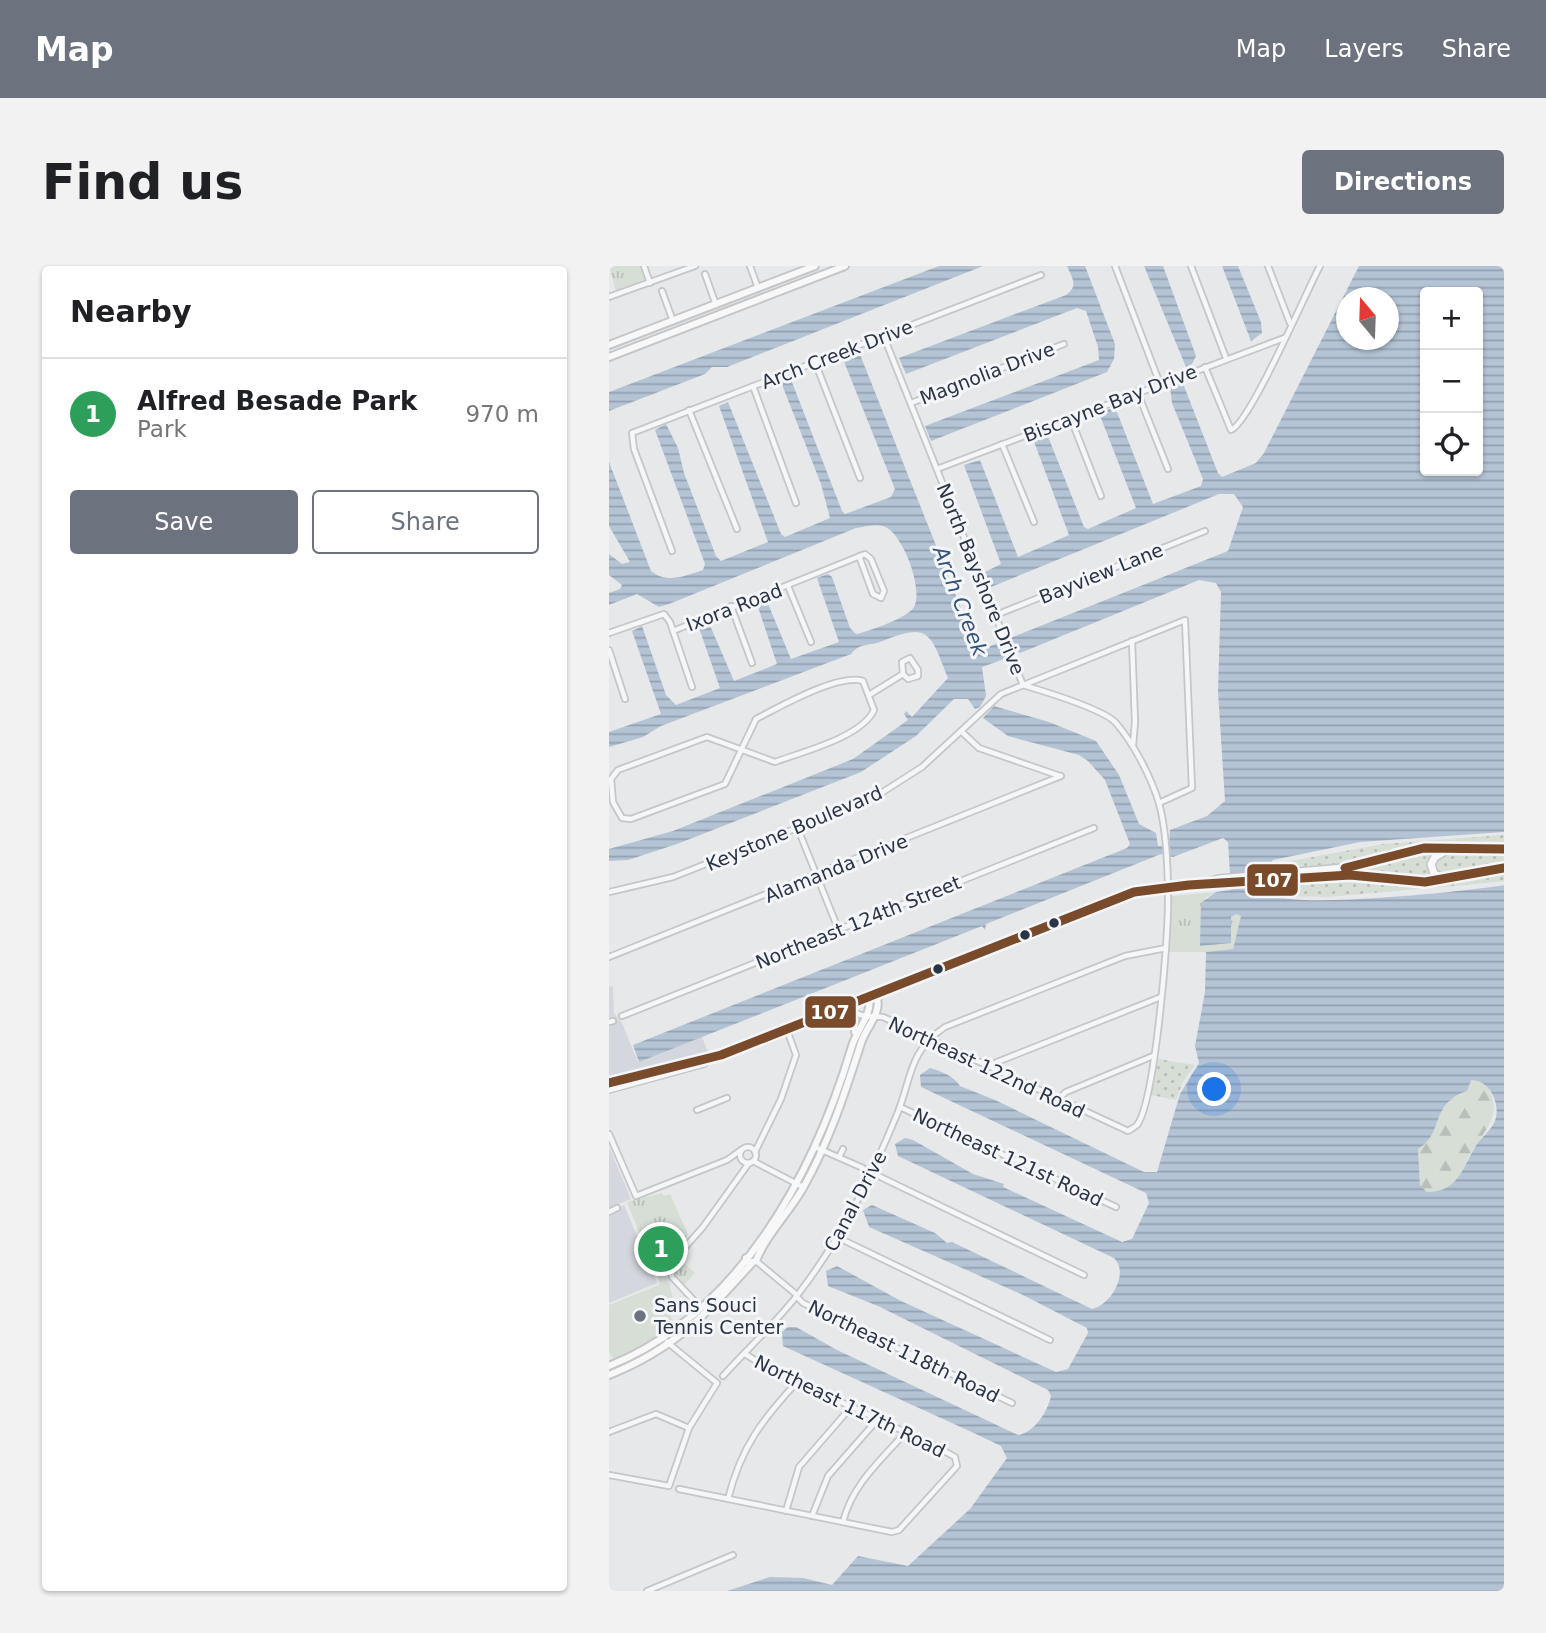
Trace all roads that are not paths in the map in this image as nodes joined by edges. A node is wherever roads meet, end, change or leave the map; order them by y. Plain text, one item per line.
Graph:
1 (644, 266) edge
2 (695, 266) edge
3 (750, 266) edge
4 (816, 266) edge
5 (845, 266) edge
6 (1115, 266) edge
7 (1191, 266) edge
8 (1268, 266) edge
9 (1320, 266) edge
10 (799, 269) edge
11 (705, 274) dead end
12 (821, 275) junction
13 (1041, 275) dead end
14 (650, 283) junction
15 (758, 288) junction
16 (662, 291) dead end
17 (609, 296) edge
18 (716, 304) junction
19 (676, 320) junction
20 (1290, 324) junction
21 (681, 329) junction
22 (884, 337) junction
23 (1284, 338) junction
24 (1268, 342) junction
25 (1064, 344) dead end
26 (609, 345) edge
27 (1278, 351) junction
28 (609, 356) edge
29 (1226, 358) junction
30 (814, 361) junction
31 (1205, 367) junction
32 (1160, 384) junction
33 (753, 386) junction
34 (1137, 391) junction
35 (911, 403) junction
36 (689, 410) junction
37 (1071, 419) junction
38 (1002, 444) junction
39 (937, 468) junction
40 (1168, 469) dead end
41 (860, 478) dead end
42 (1101, 496) dead end
43 (796, 503) dead end
44 (1034, 522) dead end
45 (737, 529) dead end
46 (1205, 531) dead end
47 (672, 551) dead end
48 (859, 556) junction
49 (788, 586) junction
50 (731, 606) junction
51 (996, 615) junction
52 (673, 631) junction
53 (609, 633) edge
54 (1132, 641) junction
55 (811, 642) dead end
56 (609, 650) edge
57 (752, 663) dead end
58 (903, 674) junction
59 (1038, 677) junction
60 (1023, 685) junction
61 (692, 687) dead end
62 (1042, 691) junction
63 (869, 695) junction
64 (625, 699) dead end
65 (961, 731) junction
66 (1133, 746) junction
67 (742, 749) junction
68 (611, 803) edge
69 (1159, 803) junction
70 (1094, 828) dead end
71 (798, 829) junction
72 (1453, 848) junction
73 (1504, 849) edge
74 (1504, 868) edge
75 (815, 876) junction
76 (1274, 878) junction
77 (1446, 879) junction
78 (1168, 887) junction
79 (609, 892) edge
80 (839, 930) junction
81 (1166, 948) junction
82 (609, 957) edge
83 (872, 995) junction
84 (1162, 996) junction
85 (839, 1008) junction
86 (853, 1013) junction
87 (622, 1016) dead end
88 (866, 1016) junction
89 (875, 1017) junction
90 (787, 1029) junction
91 (927, 1038) junction
92 (853, 1041) junction
93 (1153, 1056) junction
94 (986, 1066) junction
95 (640, 1077) junction
96 (609, 1083) edge
97 (609, 1089) edge
98 (727, 1098) dead end
99 (1056, 1100) junction
100 (900, 1107) junction
101 (697, 1110) dead end
102 (1132, 1129) joint
103 (609, 1134) edge
104 (760, 1139) junction
105 (750, 1147) junction
106 (815, 1147) junction
107 (843, 1149) dead end
108 (741, 1150) junction
109 (823, 1150) junction
110 (839, 1157) junction
111 (753, 1158) junction
112 (727, 1160) junction
113 (741, 1160) junction
114 (868, 1171) junction
115 (741, 1174) junction
116 (796, 1183) junction
117 (803, 1187) junction
118 (617, 1208) dead end
119 (1116, 1208) dead end
120 (609, 1212) edge
121 (839, 1238) junction
122 (752, 1258) junction
123 (1084, 1275) dead end
124 (797, 1296) junction
125 (704, 1311) junction
126 (664, 1339) junction
127 (1050, 1340) dead end
128 (669, 1345) junction
129 (745, 1354) junction
130 (609, 1366) edge
131 (609, 1375) edge
132 (723, 1376) dead end
133 (797, 1382) junction
134 (1012, 1403) dead end
135 (851, 1407) junction
136 (879, 1419) junction
137 (689, 1428) junction
138 (609, 1432) edge
139 (905, 1432) junction
140 (609, 1475) edge
141 (680, 1489) dead end
142 (728, 1499) junction
143 (786, 1511) junction
144 (813, 1516) junction
145 (843, 1522) junction
146 (733, 1555) dead end
147 (647, 1591) edge

1 - 14 street
2 - 14 street
3 - 15 street
4 - 10 street
4 - 12 street
5 - 12 street
6 - 32 street
7 - 29 street
8 - 20 street
9 - 20 street
10 - 15 street
11 - 18 street
12 - 21 street
13 - 22 street, Arch Creek Drive
14 - 17 street
15 - 18 street
16 - 19 street
18 - 19 street
19 - 21 street
19 - 26 street
20 - 23 street
21 - 28 street
22 - 30 street, Arch Creek Drive
22 - 35 street, North Bayshore Drive
23 - 24 street, Biscayne Bay Drive
23 - 27 street
24 - 27 street
24 - 29 street, Biscayne Bay Drive
25 - 35 street, Magnolia Drive
27 - 31 street
29 - 31 street, Biscayne Bay Drive
30 - 33 street, Arch Creek Drive
30 - 41 street
31 - 32 street, Biscayne Bay Drive
32 - 34 street, Biscayne Bay Drive
33 - 36 street, Arch Creek Drive
33 - 43 street
34 - 37 street, Biscayne Bay Drive
34 - 40 street
35 - 39 street, North Bayshore Drive
36 - 45 street
36 - 47 street, Arch Creek Drive
37 - 38 street, Biscayne Bay Drive
37 - 42 street
38 - 39 street, Biscayne Bay Drive
38 - 44 street
39 - 51 street, North Bayshore Drive
46 - 51 street, Bayview Lane
48 - 48 street, Ixora Road
48 - 49 street, Ixora Road
49 - 50 street, Ixora Road
49 - 55 street
50 - 52 street, Ixora Road
50 - 57 street
51 - 60 street, North Bayshore Drive
52 - 53 street, Ixora Road
52 - 61 street
54 - 59 street, Keystone Boulevard
54 - 66 street
54 - 69 street, Keystone Boulevard
56 - 64 street
58 - 58 street
58 - 63 street
59 - 60 street, Keystone Boulevard
59 - 62 street
60 - 62 street, North Bayshore Drive
60 - 65 street, Keystone Boulevard
62 - 66 street, North Bayshore Drive
63 - 67 street
63 - 67 street
65 - 71 street, Keystone Boulevard
65 - 75 street, Alamanda Drive
66 - 69 street, North Bayshore Drive
67 - 68 street
67 - 68 street
69 - 78 street, North Bayshore Drive
70 - 80 street, Northeast 124th Street
71 - 75 street
71 - 79 street, Keystone Boulevard
72 - 73 main road
72 - 76 main road
72 - 77 main road
74 - 77 main road
75 - 80 street
75 - 82 street, Alamanda Drive
76 - 77 main road
76 - 78 main road
78 - 81 street, North Bayshore Drive
78 - 83 main road
80 - 87 street, Northeast 124th Street
81 - 84 street, North Bayshore Drive
81 - 91 street
83 - 85 main road
83 - 88 street
83 - 89 street
84 - 93 street, North Bayshore Drive
84 - 94 street
85 - 86 street, Northeast 122nd Road
85 - 90 main road
86 - 88 street, Northeast 122nd Road
86 - 92 street
88 - 89 street, Northeast 122nd Road
88 - 92 street
89 - 91 street, Northeast 122nd Road
89 - 109 street
90 - 95 main road
90 - 104 street
91 - 94 street, Northeast 122nd Road
91 - 100 street, Canal Drive
92 - 106 street
93 - 99 street
93 - 102 street, North Bayshore Drive
94 - 99 street, Northeast 122nd Road
95 - 96 main road
95 - 97 main road
98 - 101 street
99 - 102 street, Northeast 122nd Road
100 - 114 street, Canal Drive
100 - 119 street, Northeast 121st Road
103 - 112 street
104 - 105 street
104 - 111 street
105 - 108 street
105 - 111 street
106 - 109 street
106 - 116 street
107 - 110 street
108 - 112 street
108 - 113 street
109 - 110 street
109 - 117 street
110 - 114 street
111 - 113 street
111 - 115 street
111 - 116 street
112 - 113 street
113 - 115 street
114 - 121 street, Canal Drive
114 - 123 street
115 - 125 street
116 - 117 street
116 - 122 street
117 - 122 street
118 - 120 street
121 - 124 street, Canal Drive
121 - 127 street
122 - 124 street, Northeast 118th Road
122 - 125 street
124 - 129 street, Canal Drive
124 - 134 street, Northeast 118th Road
125 - 126 street
125 - 128 street
126 - 128 street
126 - 130 street
128 - 131 street
128 - 137 street
129 - 132 street, Canal Drive
129 - 133 street, Northeast 117th Road
133 - 135 street, Northeast 117th Road
133 - 142 street
135 - 136 street, Northeast 117th Road
135 - 143 street
136 - 139 street, Northeast 117th Road
136 - 144 street
137 - 138 street
137 - 140 street
139 - 145 street
139 - 145 street, Northeast 117th Road
141 - 142 street
142 - 143 street
143 - 144 street
144 - 145 street
146 - 147 street

